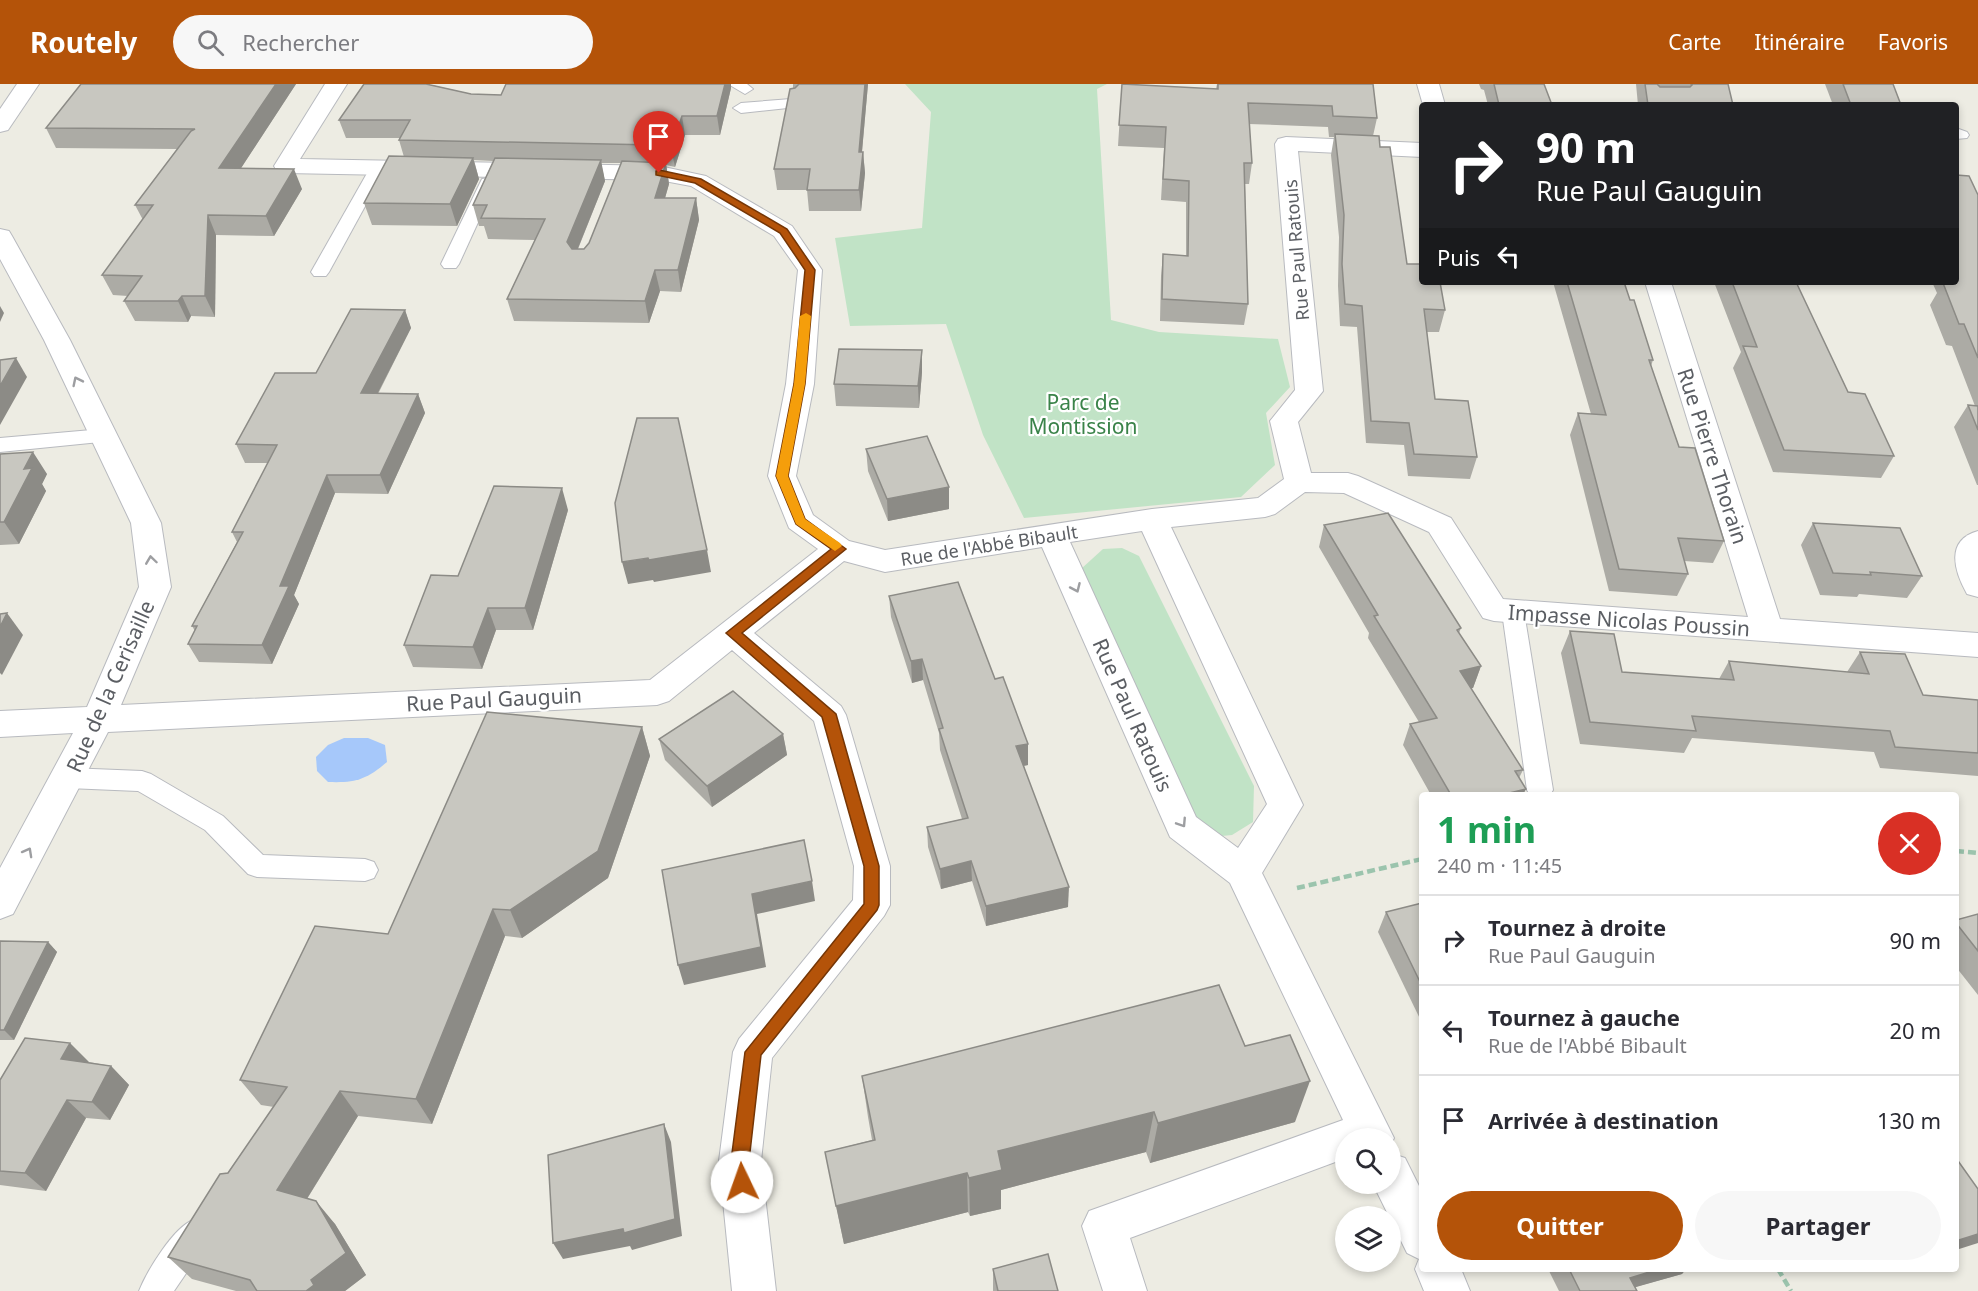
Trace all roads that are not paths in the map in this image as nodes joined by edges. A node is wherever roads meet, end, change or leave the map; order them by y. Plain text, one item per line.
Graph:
1 (28, 84) edge
2 (336, 84) edge
3 (1428, 84) edge
4 (1433, 102) edge
5 (791, 104) edge
6 (741, 108) dead end
7 (0, 125) edge
8 (1419, 150) edge
9 (378, 168) junction
10 (494, 170) junction
11 (0, 236) edge
12 (450, 264) dead end
13 (320, 272) dead end
14 (1659, 285) edge
15 (104, 436) junction
16 (0, 446) edge
17 (1299, 482) junction
18 (1152, 519) junction
19 (1052, 535) junction
20 (1978, 541) edge
21 (839, 549) junction
22 (1978, 586) edge
23 (1513, 612) junction
24 (1768, 630) junction
25 (733, 633) junction
26 (1978, 645) edge
27 (99, 717) junction
28 (0, 724) edge
29 (68, 778) junction
30 (1540, 790) dead end
31 (365, 870) dead end
32 (1249, 885) junction
33 (0, 903) edge
34 (1368, 1128) edge
35 (1335, 1146) edge
36 (1400, 1194) edge
37 (207, 1216) edge
38 (1419, 1232) edge
39 (1438, 1272) edge
40 (155, 1291) edge
41 (754, 1291) edge
42 (1125, 1291) edge
43 (1448, 1291) edge

1 - 7 street
2 - 9 street, Rue de l'Abbé Bibault
3 - 4 street
5 - 6 lane
8 - 17 street, Rue Paul Ratouis
9 - 10 street, Rue de l'Abbé Bibault
9 - 13 lane
10 - 12 lane
10 - 21 street, Rue de l'Abbé Bibault
15 -> 11 street, Rue de la Cerisaille
14 - 24 street, Rue Pierre Thorain
15 - 16 lane
27 -> 15 street, Rue de la Cerisaille
17 - 18 street, Rue de l'Abbé Bibault
17 - 23 street, Impasse Nicolas Poussin
18 - 19 street, Rue de l'Abbé Bibault
18 - 32 street
19 - 21 street, Rue de l'Abbé Bibault
19 -> 32 street, Rue Paul Ratouis
20 - 22 street
21 - 25 street, Rue Paul Gauguin
23 - 24 street, Impasse Nicolas Poussin
23 - 30 lane
24 - 26 street, Impasse Nicolas Poussin
25 - 27 street, Rue Paul Gauguin
25 - 41 street
27 - 28 street, Rue Paul Gauguin
27 - 29 street, Rue de la Cerisaille
29 - 31 lane
33 -> 29 street, Rue de la Cerisaille
32 - 34 street, Rue Paul Ratouis
35 - 42 street
36 - 38 street
37 - 40 lane
39 - 43 street

